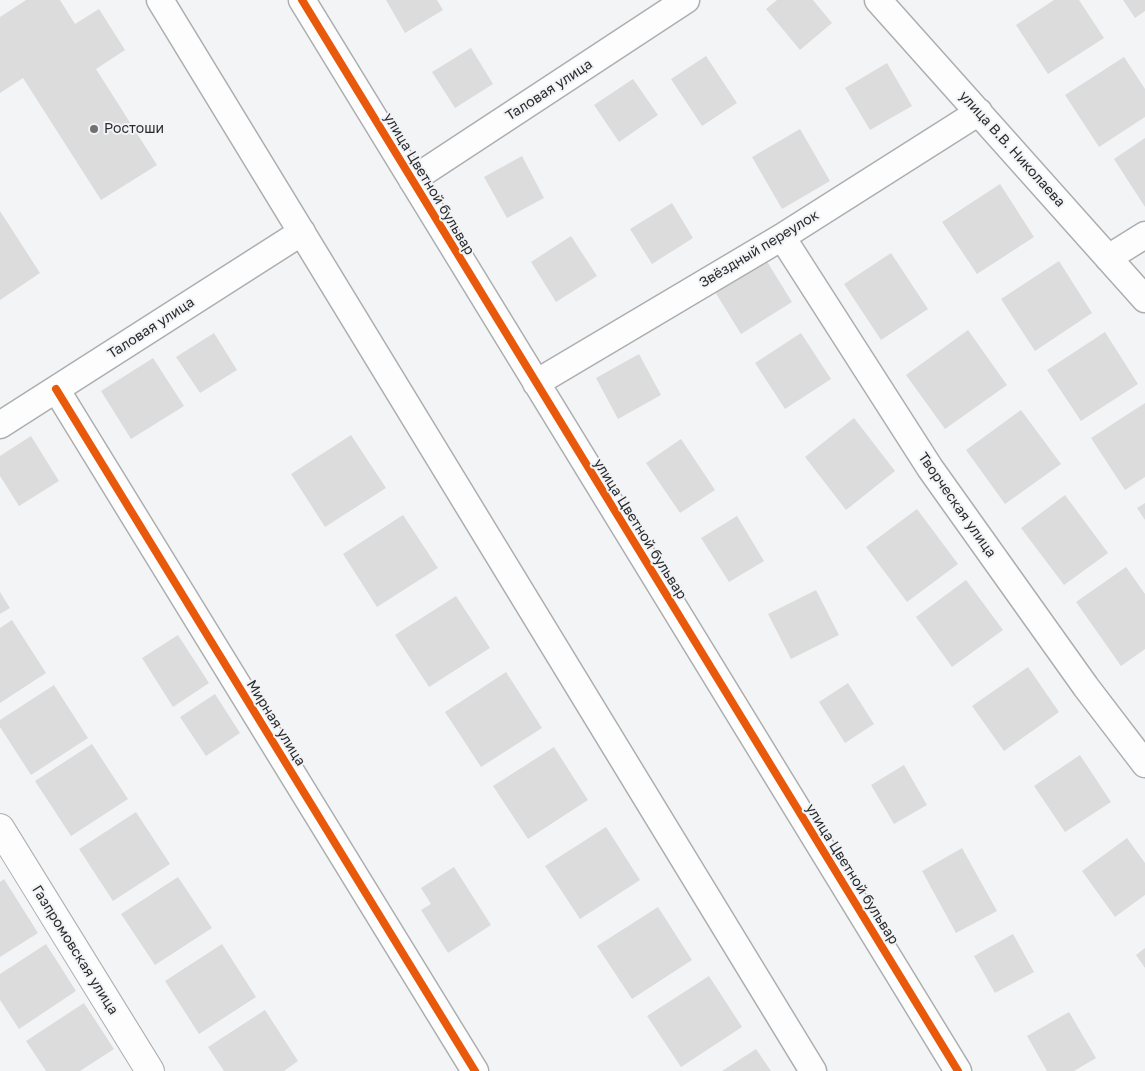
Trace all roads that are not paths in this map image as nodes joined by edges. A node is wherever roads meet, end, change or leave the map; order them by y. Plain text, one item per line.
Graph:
1 (160, 0) edge
2 (302, 0) edge
3 (686, 0) edge
4 (878, 0) edge
5 (978, 112) junction
6 (412, 180) junction
7 (302, 232) junction
8 (1145, 235) edge
9 (782, 236) junction
10 (1108, 258) junction
11 (1145, 299) edge
12 (536, 383) junction
13 (56, 389) junction
14 (0, 425) edge
15 (1145, 764) edge
16 (0, 828) edge
17 (150, 1071) edge
18 (475, 1071) edge
19 (813, 1071) edge
20 (958, 1071) edge

1 - 7 street
2 - 6 street, улица Цветной бульвар
3 - 6 street, Таловая улица
4 - 5 street, улица В.В. Николаева
5 - 9 street, Звёздный переулок
5 - 10 street, улица В.В. Николаева
6 - 12 street, улица Цветной бульвар
7 - 13 street, Таловая улица
7 - 19 street
8 - 10 street
9 - 12 street, Звёздный переулок
9 - 15 street, Творческая улица
10 - 11 street, улица В.В. Николаева
12 - 20 street, улица Цветной бульвар
13 - 14 street, Таловая улица
13 - 18 street, Мирная улица
16 - 17 main road, Газпромовская улица

